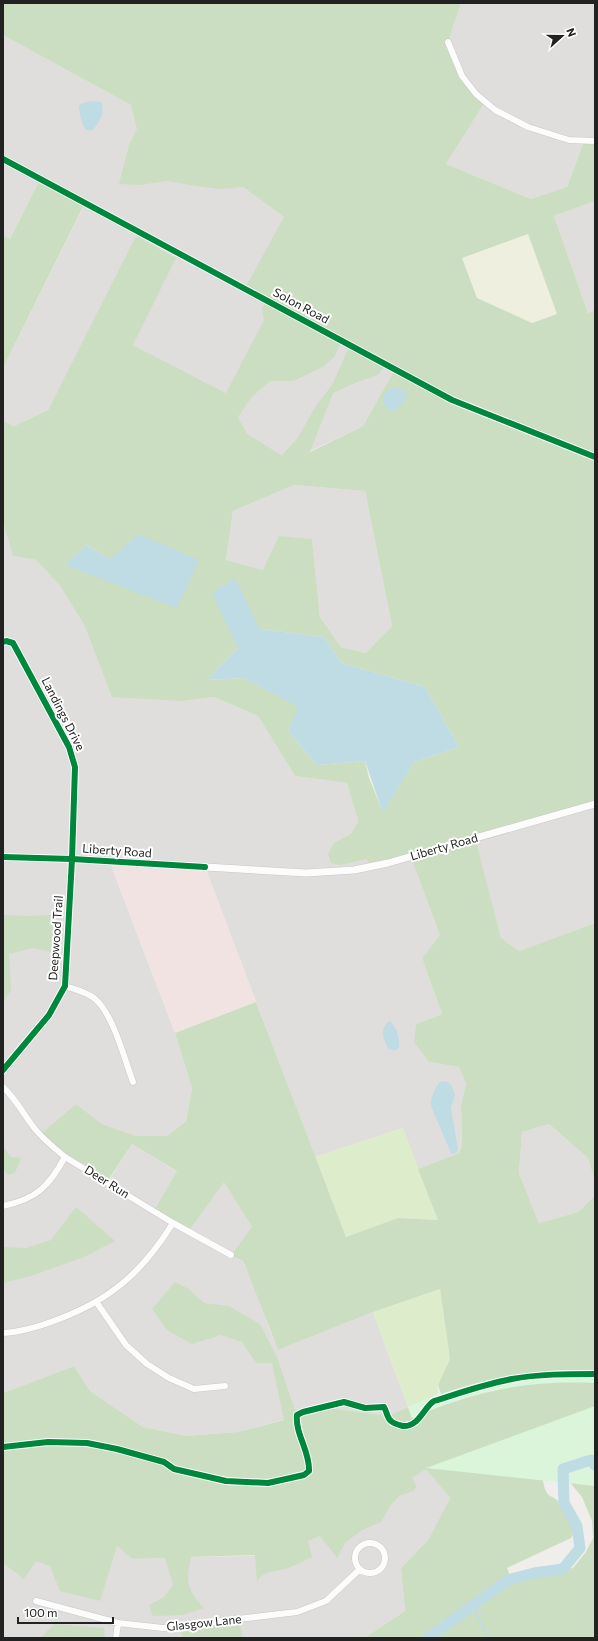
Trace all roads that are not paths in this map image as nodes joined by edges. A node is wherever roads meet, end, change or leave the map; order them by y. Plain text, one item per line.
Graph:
1 (448, 42) dead end
2 (595, 141) edge
3 (3, 159) edge
4 (595, 457) edge
5 (3, 642) edge
6 (595, 804) edge
7 (3, 857) edge
8 (72, 859) junction
9 (65, 986) junction
10 (3, 1070) edge
11 (133, 1082) dead end
12 (3, 1087) edge
13 (65, 1157) junction
14 (3, 1206) edge
15 (173, 1224) junction
16 (231, 1254) dead end
17 (97, 1302) junction
18 (3, 1333) edge
19 (225, 1386) dead end
20 (360, 1569) junction
21 (36, 1601) dead end
22 (118, 1623) junction
23 (116, 1638) edge

1 - 2 street
3 - 4 street, Solon Road
5 - 8 street, Landings Drive
6 - 8 street, Liberty Road
7 - 8 street, Liberty Road
8 - 9 street, Deepwood Trail
9 - 10 street, Deepwood Trail
9 - 11 street
12 - 13 street, Deer Run
13 - 14 street
13 - 15 street, Deer Run
15 - 16 street, Deer Run
15 - 17 street
17 - 18 street
17 - 19 street
20 - 20 street
20 - 22 street, Glasgow Lane
21 - 22 street, Glasgow Lane
22 - 23 street

